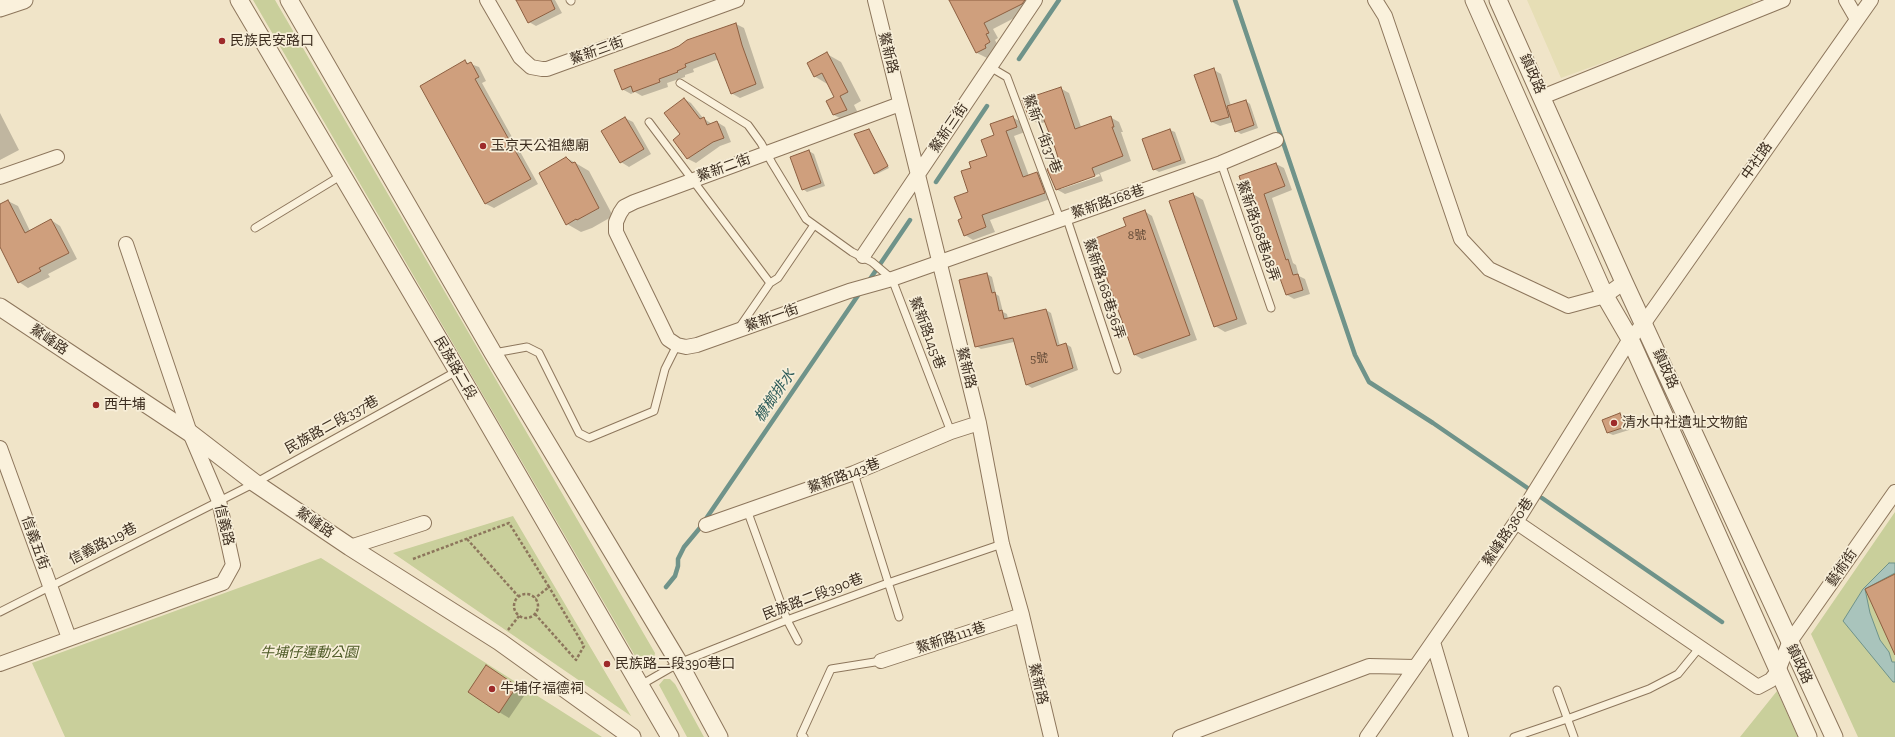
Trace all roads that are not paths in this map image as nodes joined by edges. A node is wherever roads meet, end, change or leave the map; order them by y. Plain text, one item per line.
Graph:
1 (239, 0) edge
2 (289, 0) edge
3 (487, 0) edge
4 (737, 0) edge
5 (875, 0) edge
6 (1035, 0) edge
7 (1375, 0) edge
8 (1474, 0) edge
9 (1498, 0) edge
10 (1783, 0) edge
11 (1846, 0) edge
12 (1871, 0) edge
13 (1857, 19) junction
14 (990, 67) junction
15 (680, 83) dead end
16 (1542, 97) junction
17 (900, 104) junction
18 (649, 122) dead end
19 (1276, 140) dead end
20 (767, 153) junction
21 (57, 157) dead end
22 (1221, 163) junction
23 (918, 174) junction
24 (342, 175) junction
25 (0, 177) edge
26 (692, 180) junction
27 (1063, 217) junction
28 (814, 225) junction
29 (255, 228) dead end
30 (126, 244) dead end
31 (867, 259) junction
32 (939, 261) junction
33 (885, 277) junction
34 (1624, 282) junction
35 (770, 283) junction
36 (1605, 296) junction
37 (0, 307) edge
38 (1271, 308) dead end
39 (1644, 323) junction
40 (738, 330) junction
41 (1630, 338) junction
42 (676, 345) junction
43 (493, 353) junction
44 (457, 370) junction
45 (1117, 370) dead end
46 (979, 423) junction
47 (951, 432) junction
48 (190, 433) junction
49 (0, 448) edge
50 (854, 474) junction
51 (255, 483) junction
52 (1895, 492) edge
53 (219, 501) junction
54 (747, 510) junction
55 (424, 522) dead end
56 (1516, 522) junction
57 (706, 525) dead end
58 (1002, 544) junction
59 (350, 546) junction
60 (888, 583) junction
61 (50, 585) junction
62 (0, 612) edge
63 (1022, 615) junction
64 (899, 617) dead end
65 (787, 620) junction
66 (69, 638) junction
67 (798, 641) dead end
68 (1432, 642) junction
69 (1789, 643) junction
70 (1700, 647) junction
71 (881, 661) joint
72 (679, 663) junction
73 (0, 664) edge
74 (1415, 666) junction
75 (1778, 671) junction
76 (639, 686) junction
77 (1557, 690) dead end
78 (1567, 719) junction
79 (632, 737) edge
80 (670, 737) edge
81 (719, 737) edge
82 (804, 737) edge
83 (1051, 737) edge
84 (1180, 737) edge
85 (1367, 737) edge
86 (1460, 737) edge
87 (1514, 737) edge
88 (1574, 737) edge
89 (1808, 737) edge
90 (1834, 737) edge

1 - 24 street, 民族路二段
2 - 43 street
3 - 4 street, 鰲新三街
5 - 17 street, 鰲新路
6 - 14 street, 鰲新三街
7 - 36 street
8 - 36 street, 鎮政路
9 - 16 street, 鎮政路
10 - 16 street
11 - 13 street
12 - 13 street, 中社路
13 - 39 street, 中社路
14 - 23 street, 鰲新三街
14 - 27 lane, 鰲新一街37巷
15 - 20 lane
16 - 34 street, 鎮政路
17 - 20 street, 鰲新二街
17 - 23 street, 鰲新路
18 - 26 lane
19 - 22 street, 鰲新路168巷
20 - 26 street, 鰲新二街
20 - 28 lane
21 - 25 street
22 - 27 street, 鰲新路168巷
22 - 38 lane, 鰲新路168巷48弄
23 - 31 street, 鰲新三街
23 - 32 street, 鰲新路
24 - 29 lane
24 - 44 street, 民族路二段
26 - 35 lane
26 - 42 street, 鰲新二街
27 - 32 street, 鰲新路168巷
27 - 45 lane, 鰲新路168巷36弄
28 - 31 lane
28 - 35 lane
30 - 48 street, 信義路
31 - 33 lane
32 - 33 street, 鰲新一街
32 - 46 street, 鰲新路
33 - 40 street, 鰲新一街
33 - 47 lane, 鰲新路145巷
34 - 36 street
34 - 39 street, 鎮政路
35 - 40 lane
36 - 41 street, 鎮政路
37 - 48 street, 鰲峰路
39 - 41 street, 鰲峰路380巷
39 - 69 street, 鎮政路
40 - 42 street, 鰲新一街
41 - 56 street, 鰲峰路380巷
41 - 75 street, 鎮政路
42 - 43 lane
43 - 72 street
44 - 51 lane, 民族路二段337巷
44 - 76 street, 民族路二段
46 - 47 street, 鰲新路143巷
46 - 58 street, 鰲新路
47 - 50 street, 鰲新路143巷
48 - 51 street, 鰲峰路
48 - 53 street, 信義路
49 - 61 street, 信義五街
50 - 54 street, 鰲新路143巷
50 - 60 lane
51 - 53 lane, 民族路二段337巷
51 - 59 street, 鰲峰路
52 - 69 street, 藝術街
53 - 61 lane, 信義路119巷
53 - 66 street, 信義路
54 - 57 street, 鰲新路143巷
54 - 65 lane
55 - 59 street
56 - 68 street, 鰲峰路380巷
56 - 70 street
58 - 60 lane, 民族路二段390巷
58 - 63 street, 鰲新路
59 - 79 street, 鰲峰路
60 - 64 lane
60 - 65 lane, 民族路二段390巷
61 - 62 lane, 信義路119巷
61 - 66 street, 信義五街
63 - 71 street, 鰲新路111巷
63 - 83 street, 鰲新路
65 - 67 lane
65 - 72 lane, 民族路二段390巷
66 - 73 street, 信義路
68 - 74 street, 鰲峰路380巷
68 - 86 street
69 - 75 street, 藝術街
69 - 90 street, 鎮政路
70 - 75 street
70 - 78 lane
71 - 82 lane
72 - 76 lane, 民族路二段390巷
72 - 81 street
74 - 84 street
74 - 85 street, 鰲峰路380巷
75 - 89 street, 鎮政路
76 - 80 street, 民族路二段
77 - 78 lane
78 - 87 lane
78 - 88 lane

